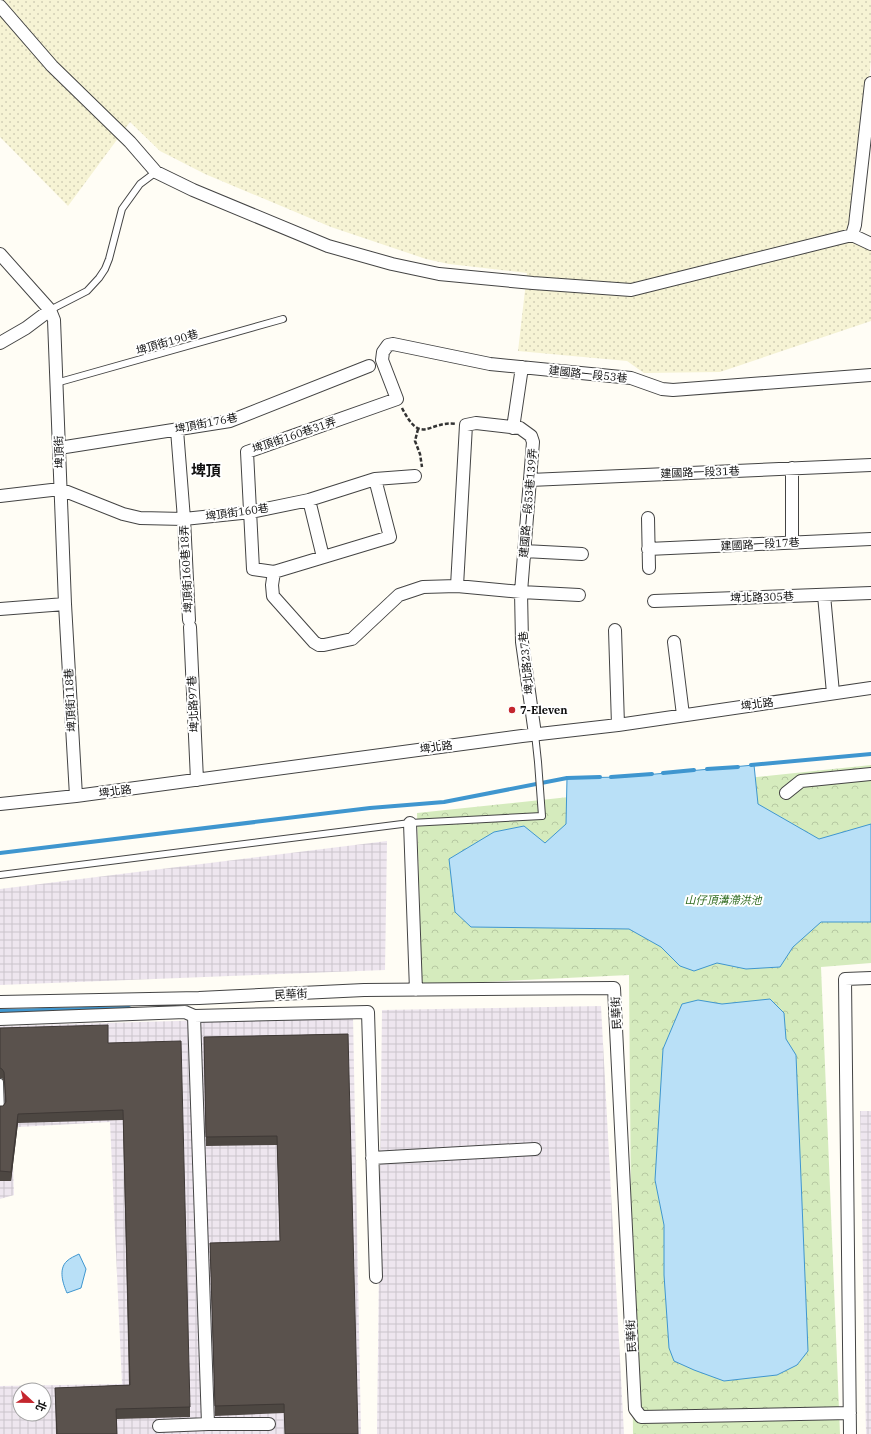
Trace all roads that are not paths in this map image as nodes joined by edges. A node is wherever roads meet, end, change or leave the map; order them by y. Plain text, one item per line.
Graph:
1 (0, 6) edge
2 (871, 83) edge
3 (156, 172) junction
4 (852, 235) junction
5 (871, 244) edge
6 (0, 254) edge
7 (50, 310) junction
8 (284, 319) dead end
9 (0, 343) edge
10 (369, 366) dead end
11 (522, 367) junction
12 (871, 375) edge
13 (56, 383) junction
14 (397, 399) joint
15 (513, 428) junction
16 (177, 430) junction
17 (59, 448) junction
18 (871, 465) edge
19 (792, 468) junction
20 (415, 476) road end
21 (375, 479) junction
22 (530, 480) junction
23 (60, 489) junction
24 (0, 496) edge
25 (309, 500) junction
26 (251, 512) junction
27 (648, 518) dead end
28 (184, 519) junction
29 (871, 538) edge
30 (792, 542) junction
31 (648, 550) junction
32 (524, 551) junction
33 (582, 554) dead end
34 (323, 557) junction
35 (649, 568) dead end
36 (274, 572) junction
37 (457, 586) junction
38 (520, 592) junction
39 (871, 593) edge
40 (824, 594) junction
41 (579, 595) dead end
42 (654, 601) dead end
43 (65, 604) junction
44 (0, 609) edge
45 (189, 623) joint
46 (614, 630) dead end
47 (674, 642) dead end
48 (871, 688) edge
49 (833, 693) junction
50 (683, 716) junction
51 (618, 725) junction
52 (534, 734) junction
53 (871, 774) edge
54 (197, 780) junction
55 (786, 793) dead end
56 (76, 796) junction
57 (0, 804) edge
58 (410, 823) junction
59 (0, 875) edge
60 (871, 978) edge
61 (416, 990) junction
62 (0, 1002) edge
63 (194, 1016) junction
64 (0, 1020) edge
65 (0, 1082) edge
66 (1, 1112) edge
67 (535, 1149) dead end
68 (372, 1158) junction
69 (376, 1277) dead end
70 (850, 1413) junction
71 (208, 1424) junction
72 (269, 1424) dead end
73 (159, 1426) dead end
74 (850, 1434) edge

1 - 3 street
2 - 4 street
3 - 4 street
3 - 7 lane
4 - 5 street
6 - 7 street, 埤頂街
7 - 9 street
7 - 13 street, 埤頂街
8 - 13 lane, 埤頂街190巷
10 - 16 street, 埤頂街176巷
11 - 12 street, 建國路一段53巷
11 - 14 street, 建國路一段53巷
11 - 15 street
13 - 17 street, 埤頂街
14 - 26 street, 埤頂街160巷31弄
15 - 22 street, 建國路一段53巷139弄
15 - 37 street, 建國路一段53巷139弄
16 - 17 street, 埤頂街176巷
16 - 28 street, 埤頂街160巷18弄
17 - 23 street, 埤頂街
18 - 19 street, 建國路一段31巷
19 - 22 street, 建國路一段31巷
19 - 30 street
20 - 21 street, 埤頂街160巷
21 - 25 street, 埤頂街160巷
21 - 34 street
22 - 32 street, 建國路一段53巷139弄
23 - 24 street
23 - 28 street, 埤頂街160巷
23 - 43 street, 埤頂街
25 - 26 street, 埤頂街160巷
25 - 34 street
26 - 28 street, 埤頂街160巷
26 - 36 street
27 - 31 street
28 - 45 street, 埤頂街160巷18弄
29 - 30 street, 建國路一段17巷
30 - 31 street, 建國路一段17巷
31 - 35 street
32 - 33 street
32 - 38 street, 建國路一段53巷139弄
34 - 36 street
36 - 37 street
37 - 38 street
38 - 41 street
38 - 52 street, 埤北路237巷
39 - 40 street, 埤北路305巷
40 - 42 street, 埤北路305巷
40 - 49 street
43 - 44 street
43 - 56 street, 埤頂街118巷
45 - 54 street, 埤北路97巷
46 - 51 street
47 - 50 street
48 - 49 street, 埤北路
49 - 50 street, 埤北路
50 - 51 street, 埤北路
51 - 52 street, 埤北路
52 - 54 street, 埤北路
52 - 58 lane
53 - 55 street
54 - 56 street, 埤北路
56 - 57 street, 埤北路
58 - 59 lane
58 - 61 street
60 - 70 street
61 - 62 street, 民華街
61 - 70 street, 民華街
63 - 64 street
63 - 68 street
63 - 71 street
65 - 66 lane
67 - 68 street
68 - 69 street
70 - 74 street
71 - 72 street
71 - 73 street

